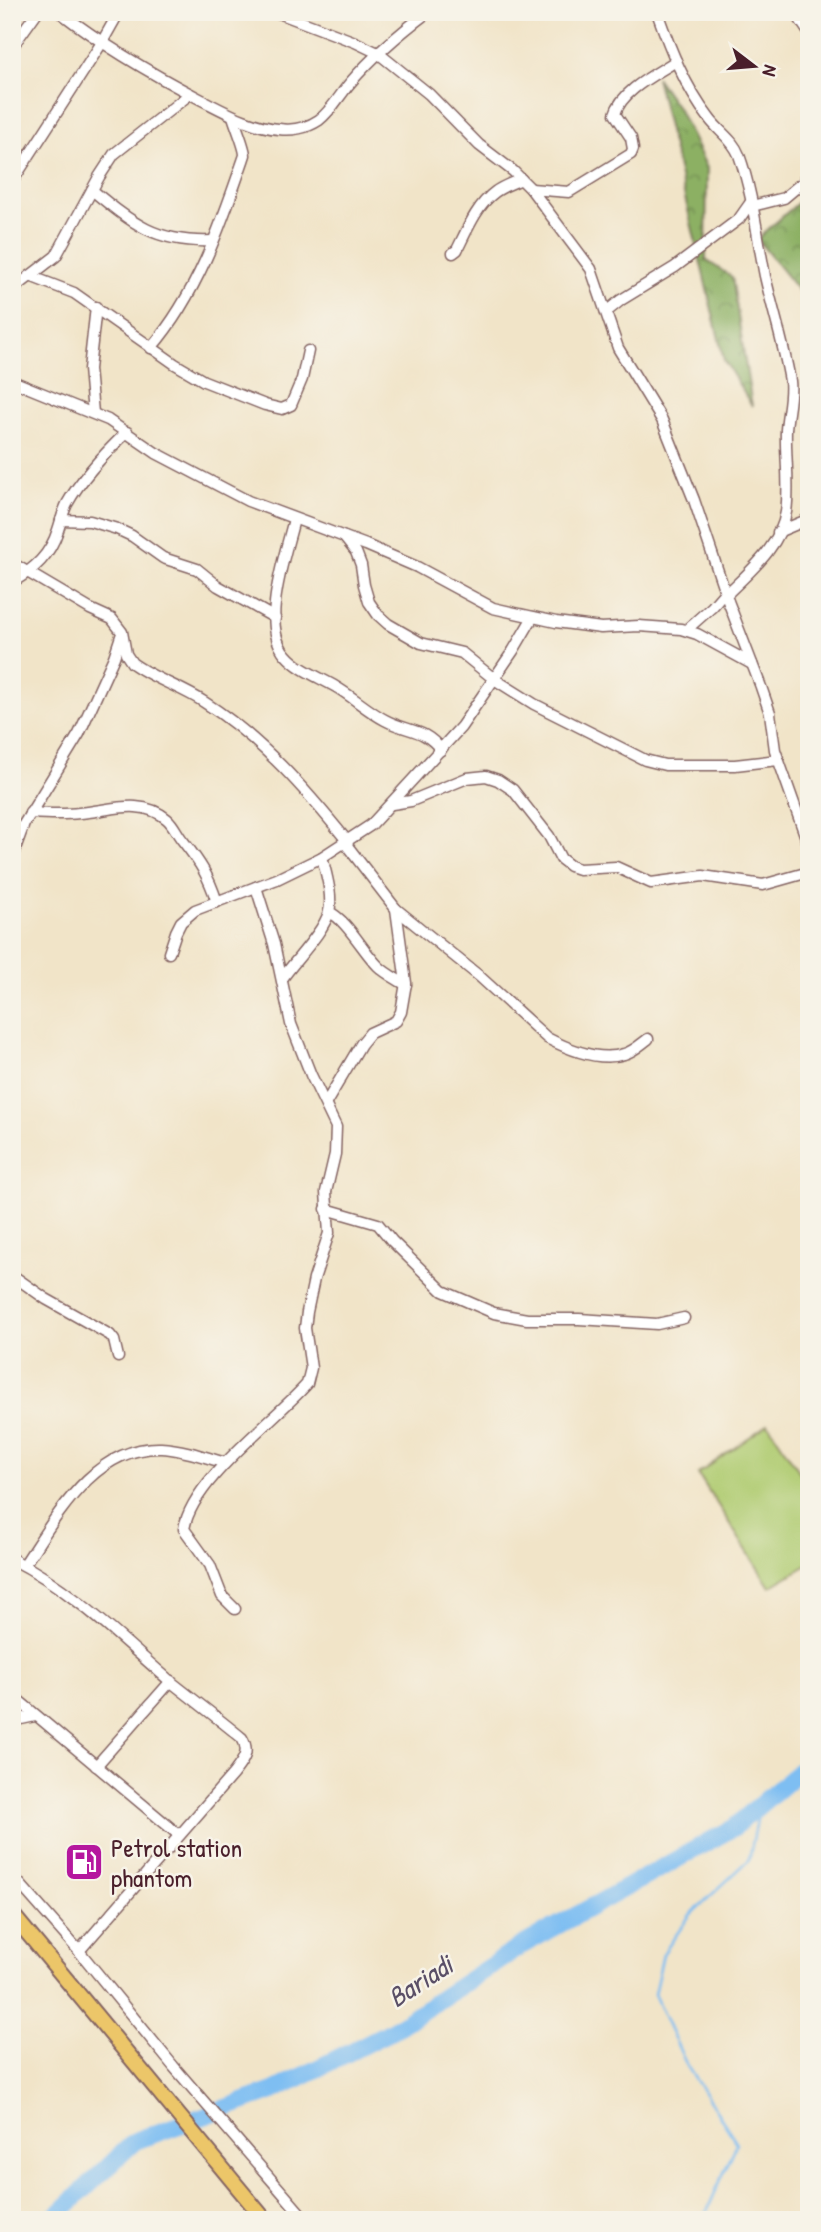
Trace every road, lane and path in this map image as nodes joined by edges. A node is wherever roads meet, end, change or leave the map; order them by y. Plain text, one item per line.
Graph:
1 (37, 12) edge
2 (60, 12) edge
3 (119, 12) edge
4 (276, 12) edge
5 (428, 12) edge
6 (657, 12) edge
7 (795, 12) edge
8 (809, 33) edge
9 (101, 44) junction
10 (12, 47) edge
11 (378, 53) junction
12 (676, 61) junction
13 (190, 94) junction
14 (233, 116) junction
15 (809, 177) edge
16 (522, 179) junction
17 (12, 182) edge
18 (531, 189) junction
19 (92, 190) junction
20 (752, 204) junction
21 (212, 241) junction
22 (453, 253) dead end
23 (30, 276) junction
24 (12, 290) edge
25 (96, 307) junction
26 (606, 312) junction
27 (151, 348) junction
28 (308, 351) dead end
29 (12, 381) edge
30 (93, 413) junction
31 (127, 432) junction
32 (294, 519) junction
33 (809, 519) edge
34 (61, 520) junction
35 (778, 532) junction
36 (344, 537) junction
37 (12, 564) edge
38 (29, 572) junction
39 (12, 582) edge
40 (725, 594) junction
41 (533, 617) junction
42 (275, 618) junction
43 (686, 630) junction
44 (122, 632) junction
45 (752, 664) junction
46 (494, 679) junction
47 (441, 750) junction
48 (778, 760) junction
49 (391, 804) junction
50 (30, 813) junction
51 (347, 842) junction
52 (809, 846) edge
53 (13, 851) edge
54 (322, 858) junction
55 (809, 872) edge
56 (256, 887) junction
57 (217, 902) junction
58 (396, 909) junction
59 (329, 912) junction
60 (169, 953) dead end
61 (282, 979) junction
62 (406, 985) junction
63 (648, 1039) dead end
64 (326, 1103) junction
65 (326, 1209) junction
66 (12, 1275) edge
67 (684, 1318) dead end
68 (118, 1357) dead end
69 (225, 1463) junction
70 (12, 1559) edge
71 (24, 1565) junction
72 (234, 1609) dead end
73 (171, 1681) junction
74 (12, 1695) edge
75 (35, 1716) junction
76 (12, 1721) edge
77 (96, 1766) junction
78 (180, 1835) junction
79 (12, 1875) edge
80 (12, 1914) edge
81 (79, 1951) junction
82 (265, 2220) edge
83 (306, 2220) edge

1 - 10 street
2 - 9 street
3 - 9 street
4 - 11 street
5 - 11 street
6 - 12 street
7 - 8 street
9 - 13 street
9 - 17 street
11 - 14 street
11 - 16 street
12 - 18 street
12 - 20 street
13 - 14 street
13 - 19 street
14 - 21 street
15 - 20 street
16 - 18 street
16 - 22 street
18 - 26 street
19 - 21 street
19 - 23 street
20 - 26 street
20 - 35 street
21 - 27 street
23 - 24 street
23 - 25 street
25 - 27 street
25 - 30 street
26 - 40 street
27 - 28 street
29 - 30 street
30 - 31 street
31 - 32 street
31 - 34 street
32 - 36 street
32 - 42 street
33 - 35 street
34 - 38 street
34 - 42 street
35 - 40 street
36 - 41 street
36 - 46 street
37 - 38 street
38 - 39 street
38 - 44 street
40 - 43 street
40 - 45 street
41 - 43 street
41 - 46 street
42 - 47 street
43 - 45 street
44 - 50 street
44 - 51 street
45 - 48 street
46 - 47 street
46 - 48 street
47 - 49 street
48 - 52 street
49 - 51 street
49 - 55 street
50 - 53 street
50 - 57 street
51 - 54 street
51 - 58 street
54 - 56 street
54 - 59 street
56 - 57 street
56 - 61 street
57 - 60 street
58 - 62 street
58 - 63 street
59 - 61 street
59 - 62 street
61 - 64 street
62 - 64 street
64 - 65 street
65 - 67 street
65 - 69 street
66 - 68 street
69 - 71 street
69 - 72 street
70 - 71 street
71 - 73 street
73 - 77 street
73 - 78 street
74 - 75 street
75 - 76 street
75 - 77 street
77 - 78 street
78 - 81 street
79 - 81 street
80 - 82 highway
81 - 83 street

